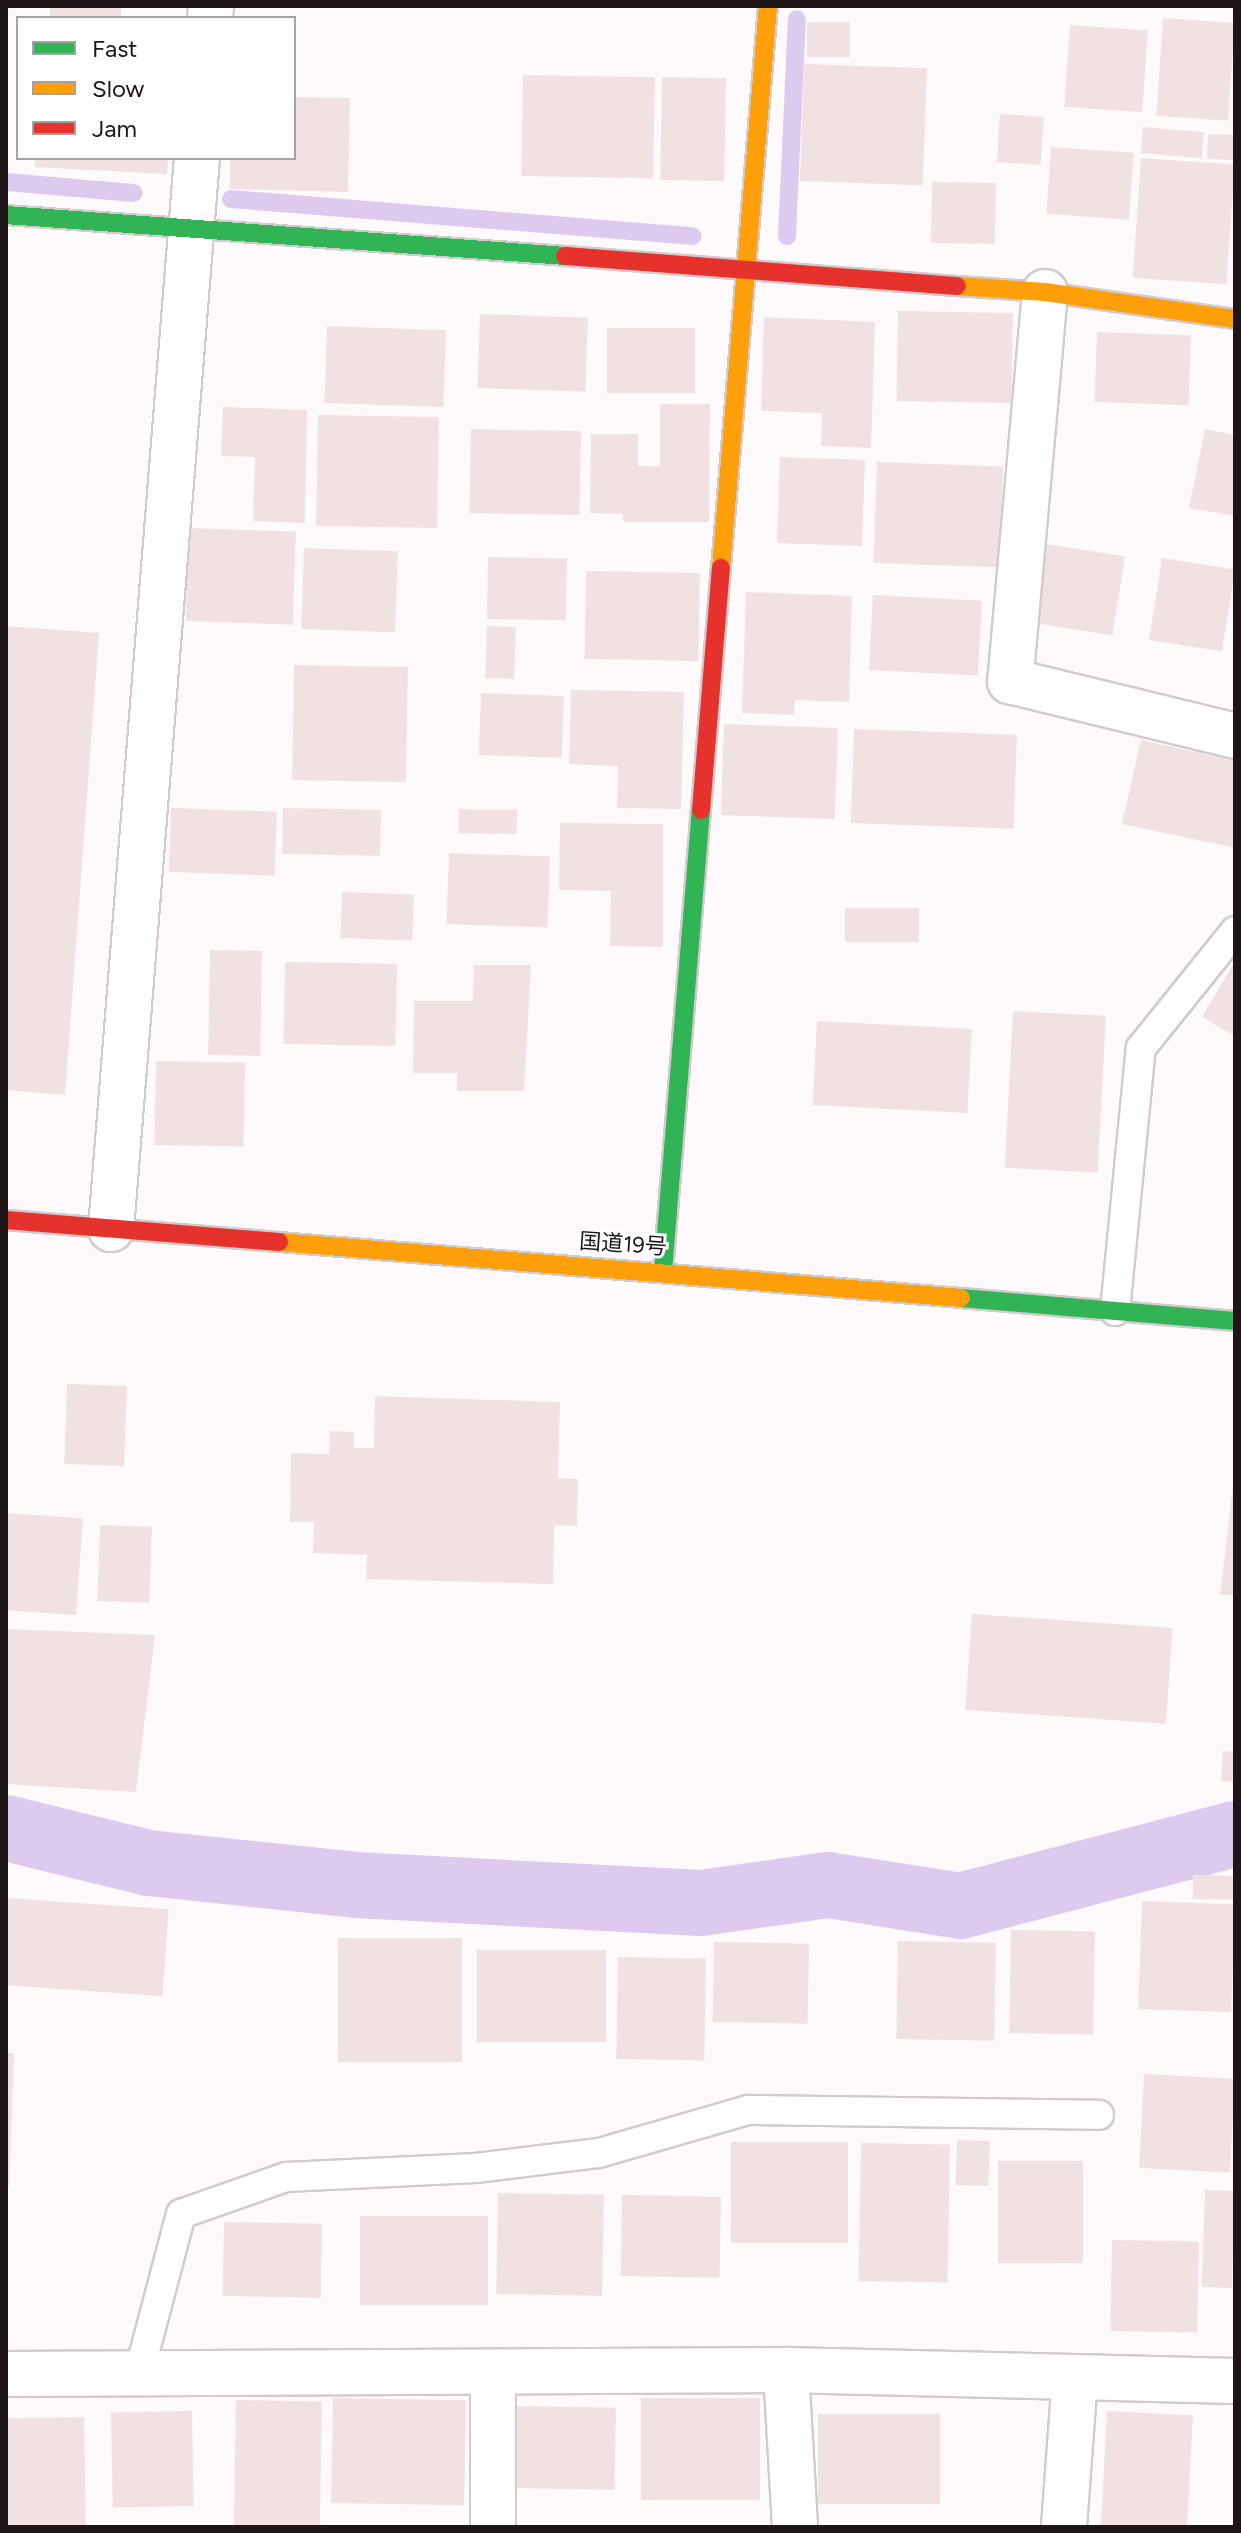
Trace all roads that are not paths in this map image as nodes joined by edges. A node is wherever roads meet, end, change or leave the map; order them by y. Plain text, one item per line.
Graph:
1 (768, 6) edge
2 (197, 160) edge
3 (6, 215) edge
4 (191, 229) junction
5 (745, 269) junction
6 (1045, 292) junction
7 (1235, 319) edge
8 (1235, 736) edge
9 (1235, 931) edge
10 (6, 1220) edge
11 (111, 1229) junction
12 (663, 1271) junction
13 (1115, 1311) junction
14 (1235, 1321) edge
15 (1099, 2115) dead end
16 (786, 2370) junction
17 (493, 2372) junction
18 (139, 2373) junction
19 (6, 2374) edge
20 (1075, 2377) junction
21 (1235, 2381) edge
22 (493, 2527) edge
23 (795, 2527) edge
24 (1064, 2527) edge

1 - 5 main road
2 - 4 street
3 - 4 main road
4 - 5 main road
4 - 11 street
5 - 6 main road
5 - 12 main road
6 - 7 main road
6 - 8 street
9 - 13 lane
10 - 11 main road, 国道19号
11 - 12 main road, 国道19号
12 - 13 main road, 国道19号
13 - 14 main road, 国道19号
15 - 18 lane
16 - 17 street
16 - 20 street
16 - 23 street
17 - 18 street
17 - 22 street
18 - 19 street
20 - 21 street
20 - 24 street

